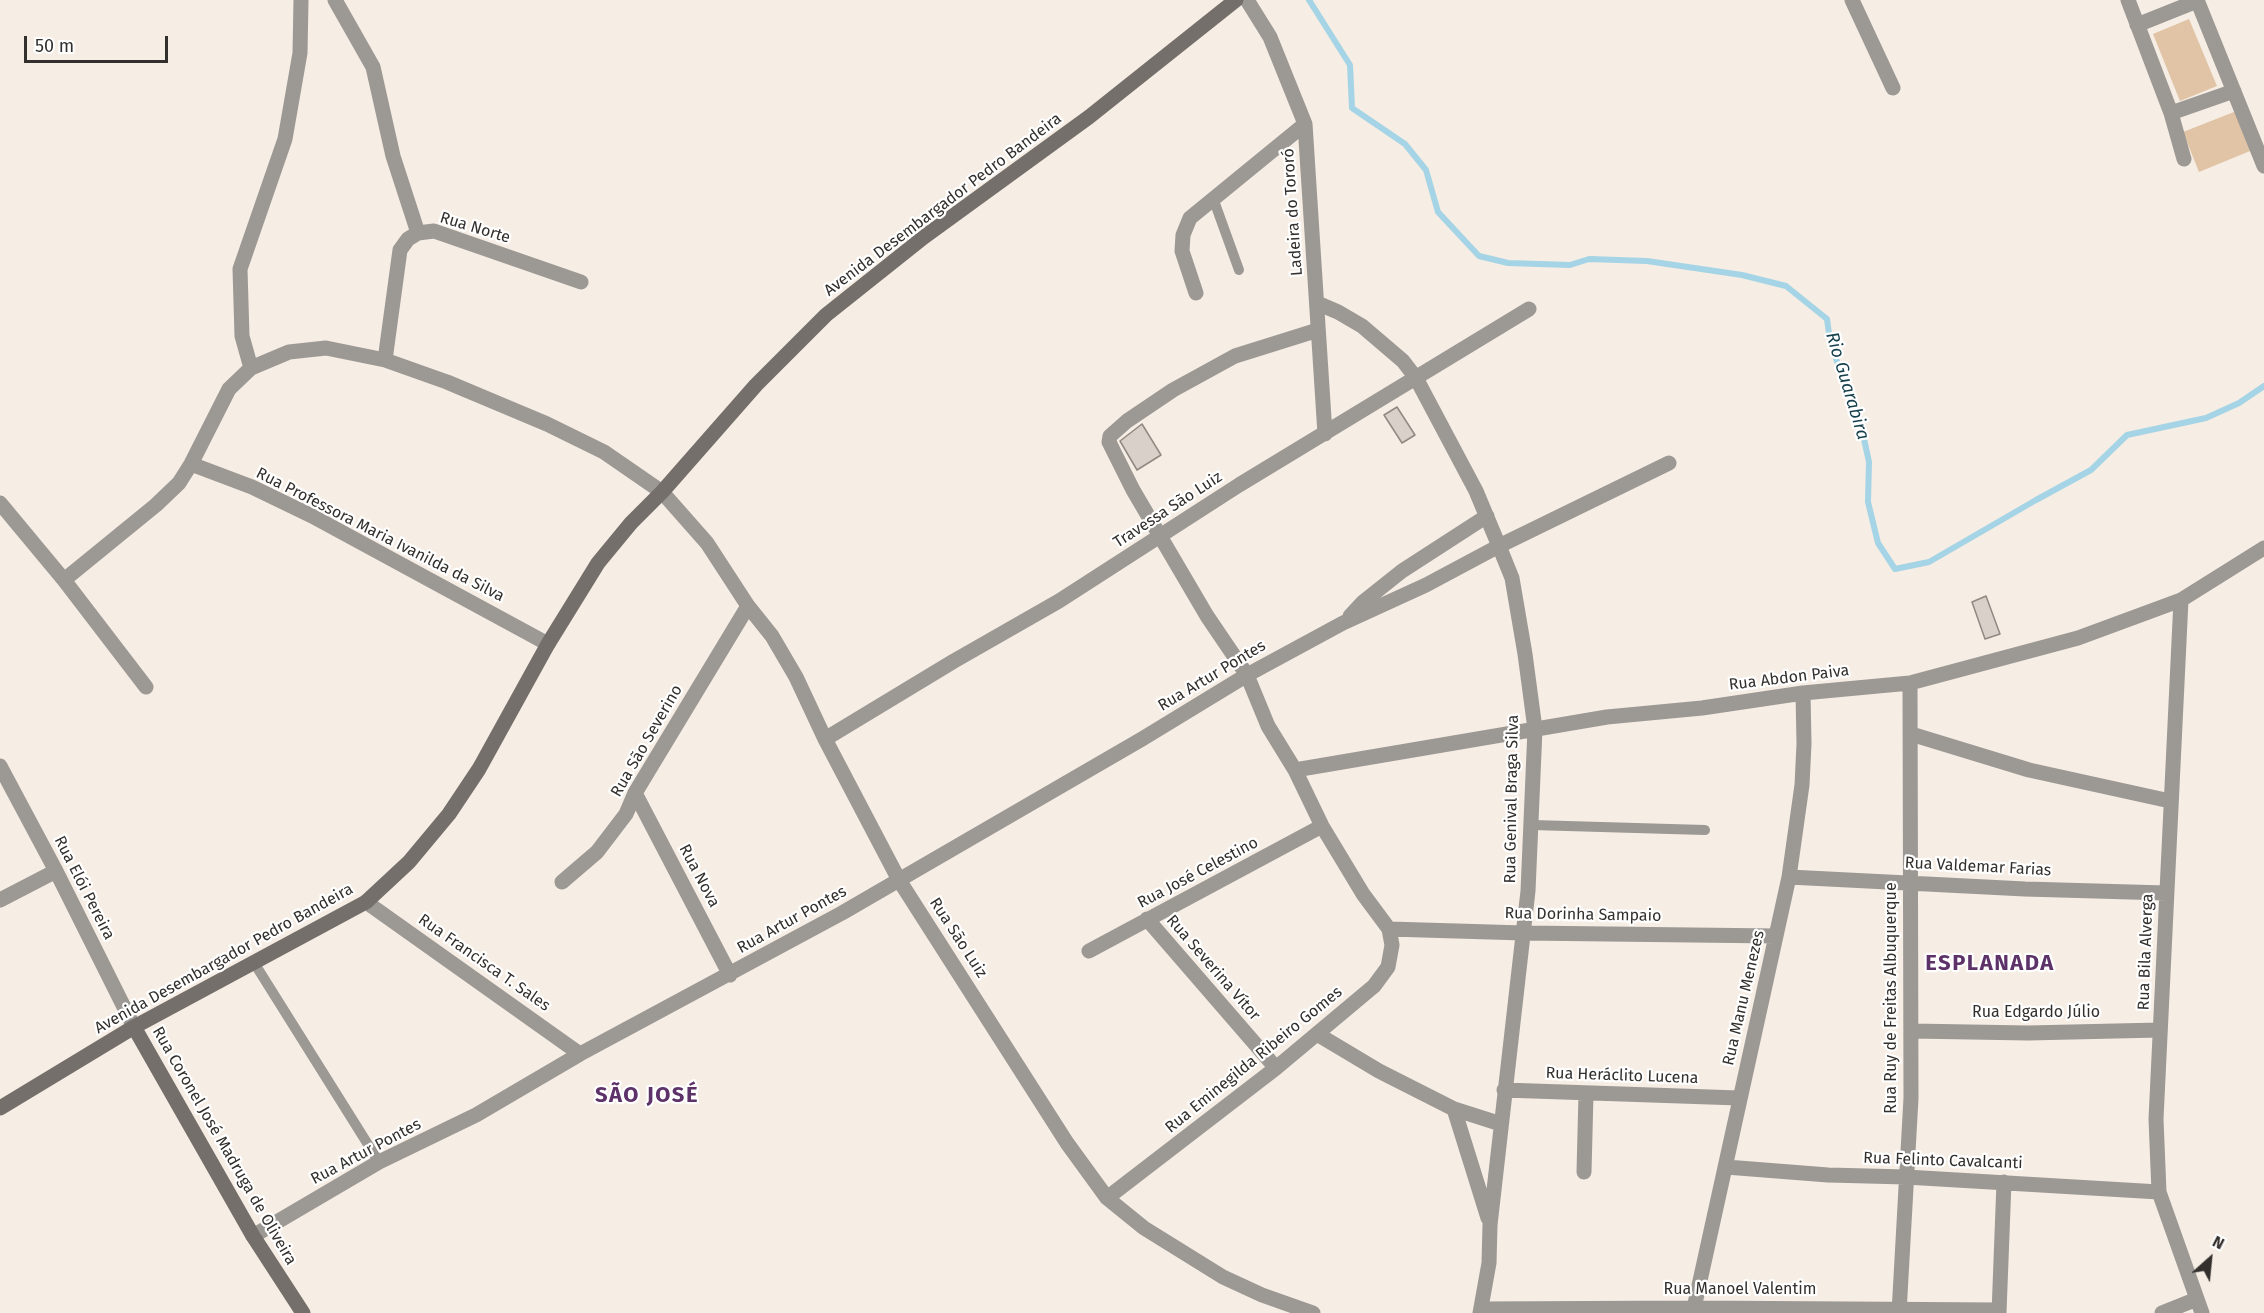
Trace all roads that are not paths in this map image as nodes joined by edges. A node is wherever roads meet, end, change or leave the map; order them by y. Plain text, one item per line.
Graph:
1 (301, 0) edge
2 (335, 0) edge
3 (1236, 0) edge
4 (1247, 0) edge
5 (1852, 0) edge
6 (2128, 0) edge
7 (2197, 1) edge
8 (2137, 24) junction
9 (1893, 87) dead end
10 (2234, 91) junction
11 (2170, 113) junction
12 (1305, 124) junction
13 (2184, 159) dead end
14 (2264, 166) edge
15 (1213, 198) junction
16 (418, 233) junction
17 (1239, 270) dead end
18 (581, 282) dead end
19 (1196, 293) dead end
20 (1317, 303) junction
21 (1529, 309) dead end
22 (1318, 330) junction
23 (385, 360) junction
24 (251, 368) junction
25 (1416, 378) junction
26 (1325, 434) junction
27 (1669, 463) dead end
28 (191, 464) junction
29 (662, 492) junction
30 (0, 502) edge
31 (1487, 516) junction
32 (1161, 537) junction
33 (1499, 546) junction
34 (2264, 548) edge
35 (64, 580) junction
36 (2181, 600) junction
37 (748, 606) junction
38 (1343, 623) junction
39 (548, 644) junction
40 (1247, 675) junction
41 (1910, 683) junction
42 (147, 687) dead end
43 (1803, 693) junction
44 (1535, 729) junction
45 (1911, 734) junction
46 (825, 739) junction
47 (0, 766) edge
48 (1295, 770) junction
49 (635, 793) junction
50 (2170, 801) junction
51 (1532, 825) junction
52 (1322, 826) junction
53 (1704, 830) dead end
54 (56, 871) junction
55 (1789, 876) junction
56 (899, 880) junction
57 (562, 882) dead end
58 (1910, 882) junction
59 (2166, 892) junction
60 (0, 900) edge
61 (366, 902) junction
62 (1148, 920) junction
63 (1389, 929) junction
64 (1524, 933) junction
65 (1776, 936) junction
66 (1089, 951) dead end
67 (253, 961) junction
68 (730, 975) junction
69 (134, 1027) junction
70 (2160, 1030) junction
71 (1912, 1031) junction
72 (1317, 1034) junction
73 (580, 1054) junction
74 (1276, 1068) junction
75 (1504, 1089) junction
76 (1586, 1094) junction
77 (1739, 1098) junction
78 (0, 1108) edge
79 (1454, 1109) junction
80 (1501, 1124) junction
81 (379, 1162) junction
82 (1726, 1167) junction
83 (1584, 1172) dead end
84 (1906, 1177) junction
85 (2004, 1182) junction
86 (2159, 1192) junction
87 (1107, 1198) junction
88 (1490, 1225) junction
89 (252, 1236) junction
90 (2199, 1306) edge
91 (1694, 1308) junction
92 (1481, 1311) edge
93 (1899, 1311) edge
94 (1999, 1311) edge
95 (303, 1313) edge
96 (1313, 1313) edge
97 (2162, 1313) edge

1 - 24 street
2 - 16 street
3 - 29 main road, Avenida Desembargador Pedro Bandeira
4 - 12 street, Ladeira do Tororó
5 - 9 street
6 - 8 street
7 - 8 street
7 - 10 street
8 - 11 street
10 - 11 street
10 - 14 street
11 - 13 street
12 - 15 street
12 - 20 street, Ladeira do Tororó
15 - 17 lane
15 - 19 street
16 - 18 street, Rua Norte
16 - 23 street, Rua Norte
20 - 22 street, Ladeira do Tororó
20 - 25 street, Rua Genival Braga Silva
21 - 25 street, Travessa São Luiz
22 - 26 street, Ladeira do Tororó
22 - 32 street
23 - 24 street, Rua São Luiz
23 - 29 street, Rua São Luiz
24 - 28 street
25 - 26 street, Travessa São Luiz
25 - 31 street, Rua Genival Braga Silva
26 - 32 street, Travessa São Luiz
27 - 33 street, Rua Artur Pontes
28 - 35 street
28 - 39 street, Rua Professora Maria Ivanilda da Silva
29 - 37 street, Rua São Luiz
29 - 39 main road, Avenida Desembargador Pedro Bandeira
30 - 35 street
31 - 33 street, Rua Genival Braga Silva
31 - 38 street, Rua Artur Pontes
32 - 40 street
32 - 46 street, Travessa São Luiz
33 - 38 street, Rua Artur Pontes
33 - 44 street, Rua Genival Braga Silva
34 - 36 street, Rua Abdon Paiva
35 - 42 street
36 - 41 street, Rua Abdon Paiva
36 - 50 street, Rua Bila Alverga
37 - 46 street, Rua São Luiz
37 - 49 street, Rua São Severino
38 - 40 street, Rua Artur Pontes
39 - 61 main road, Avenida Desembargador Pedro Bandeira
40 - 48 street
40 - 56 street, Rua Artur Pontes
41 - 43 street, Rua Abdon Paiva
41 - 45 street, Rua Ruy de Freitas Albuquerque
43 - 44 street, Rua Abdon Paiva
43 - 55 street, Rua Manu Menezes
44 - 48 street, Rua Abdon Paiva
44 - 51 street, Rua Genival Braga Silva
45 - 50 street
45 - 58 street, Rua Ruy de Freitas Albuquerque
46 - 56 street, Rua São Luiz
47 - 54 street, Rua Elói Pereira
48 - 52 street
49 - 57 street, Rua São Severino
49 - 68 street, Rua Nova
50 - 59 street, Rua Bila Alverga
51 - 53 lane
51 - 64 street, Rua Genival Braga Silva
52 - 62 street, Rua José Celestino
52 - 63 street
54 - 60 street
54 - 69 street, Rua Elói Pereira
55 - 58 street, Rua Valdemar Farias
55 - 65 street, Rua Manu Menezes
56 - 68 street, Rua Artur Pontes
56 - 87 street, Rua São Luiz
58 - 59 street, Rua Valdemar Farias
58 - 71 street, Rua Ruy de Freitas Albuquerque
59 - 70 street, Rua Bila Alverga
61 - 67 main road, Avenida Desembargador Pedro Bandeira
61 - 73 street, Rua Francisca T. Sales
62 - 66 street, Rua José Celestino
62 - 74 street, Rua Severina Vítor
63 - 64 street, Rua Dorinha Sampaio
63 - 72 street, Rua Eminegilda Ribeiro Gomes
64 - 65 street, Rua Dorinha Sampaio
64 - 75 street, Rua Genival Braga Silva
65 - 77 street, Rua Manu Menezes
67 - 69 main road, Avenida Desembargador Pedro Bandeira
67 - 81 lane
68 - 73 street, Rua Artur Pontes
69 - 78 main road, Avenida Desembargador Pedro Bandeira
69 - 89 main road, Rua Coronel José Madruga de Oliveira
70 - 71 street, Rua Edgardo Júlio
70 - 86 street, Rua Bila Alverga
71 - 84 street, Rua Ruy de Freitas Albuquerque
72 - 74 street, Rua Eminegilda Ribeiro Gomes
72 - 79 street
73 - 81 street, Rua Artur Pontes
74 - 87 street, Rua Eminegilda Ribeiro Gomes
75 - 76 street, Rua Heráclito Lucena
75 - 80 street, Rua Genival Braga Silva
76 - 77 street, Rua Heráclito Lucena
76 - 83 street
77 - 82 street, Rua Manu Menezes
79 - 80 street
79 - 88 street, Rua Genival Braga Silva
80 - 88 street, Rua Genival Braga Silva
81 - 89 street, Rua Artur Pontes
82 - 84 street, Rua Felinto Cavalcanti
82 - 91 street, Rua Manu Menezes
84 - 85 street, Rua Felinto Cavalcanti
84 - 93 street, Rua Ruy de Freitas Albuquerque
85 - 86 street, Rua Felinto Cavalcanti
85 - 94 street
86 - 90 street, Rua Bila Alverga
87 - 96 street, Rua São Luiz
88 - 92 street, Rua Genival Braga Silva
89 - 95 main road, Rua Coronel José Madruga de Oliveira
90 - 97 street
91 - 92 street, Rua Manoel Valentim
91 - 93 street, Rua Manoel Valentim
93 - 94 street, Rua Manoel Valentim

